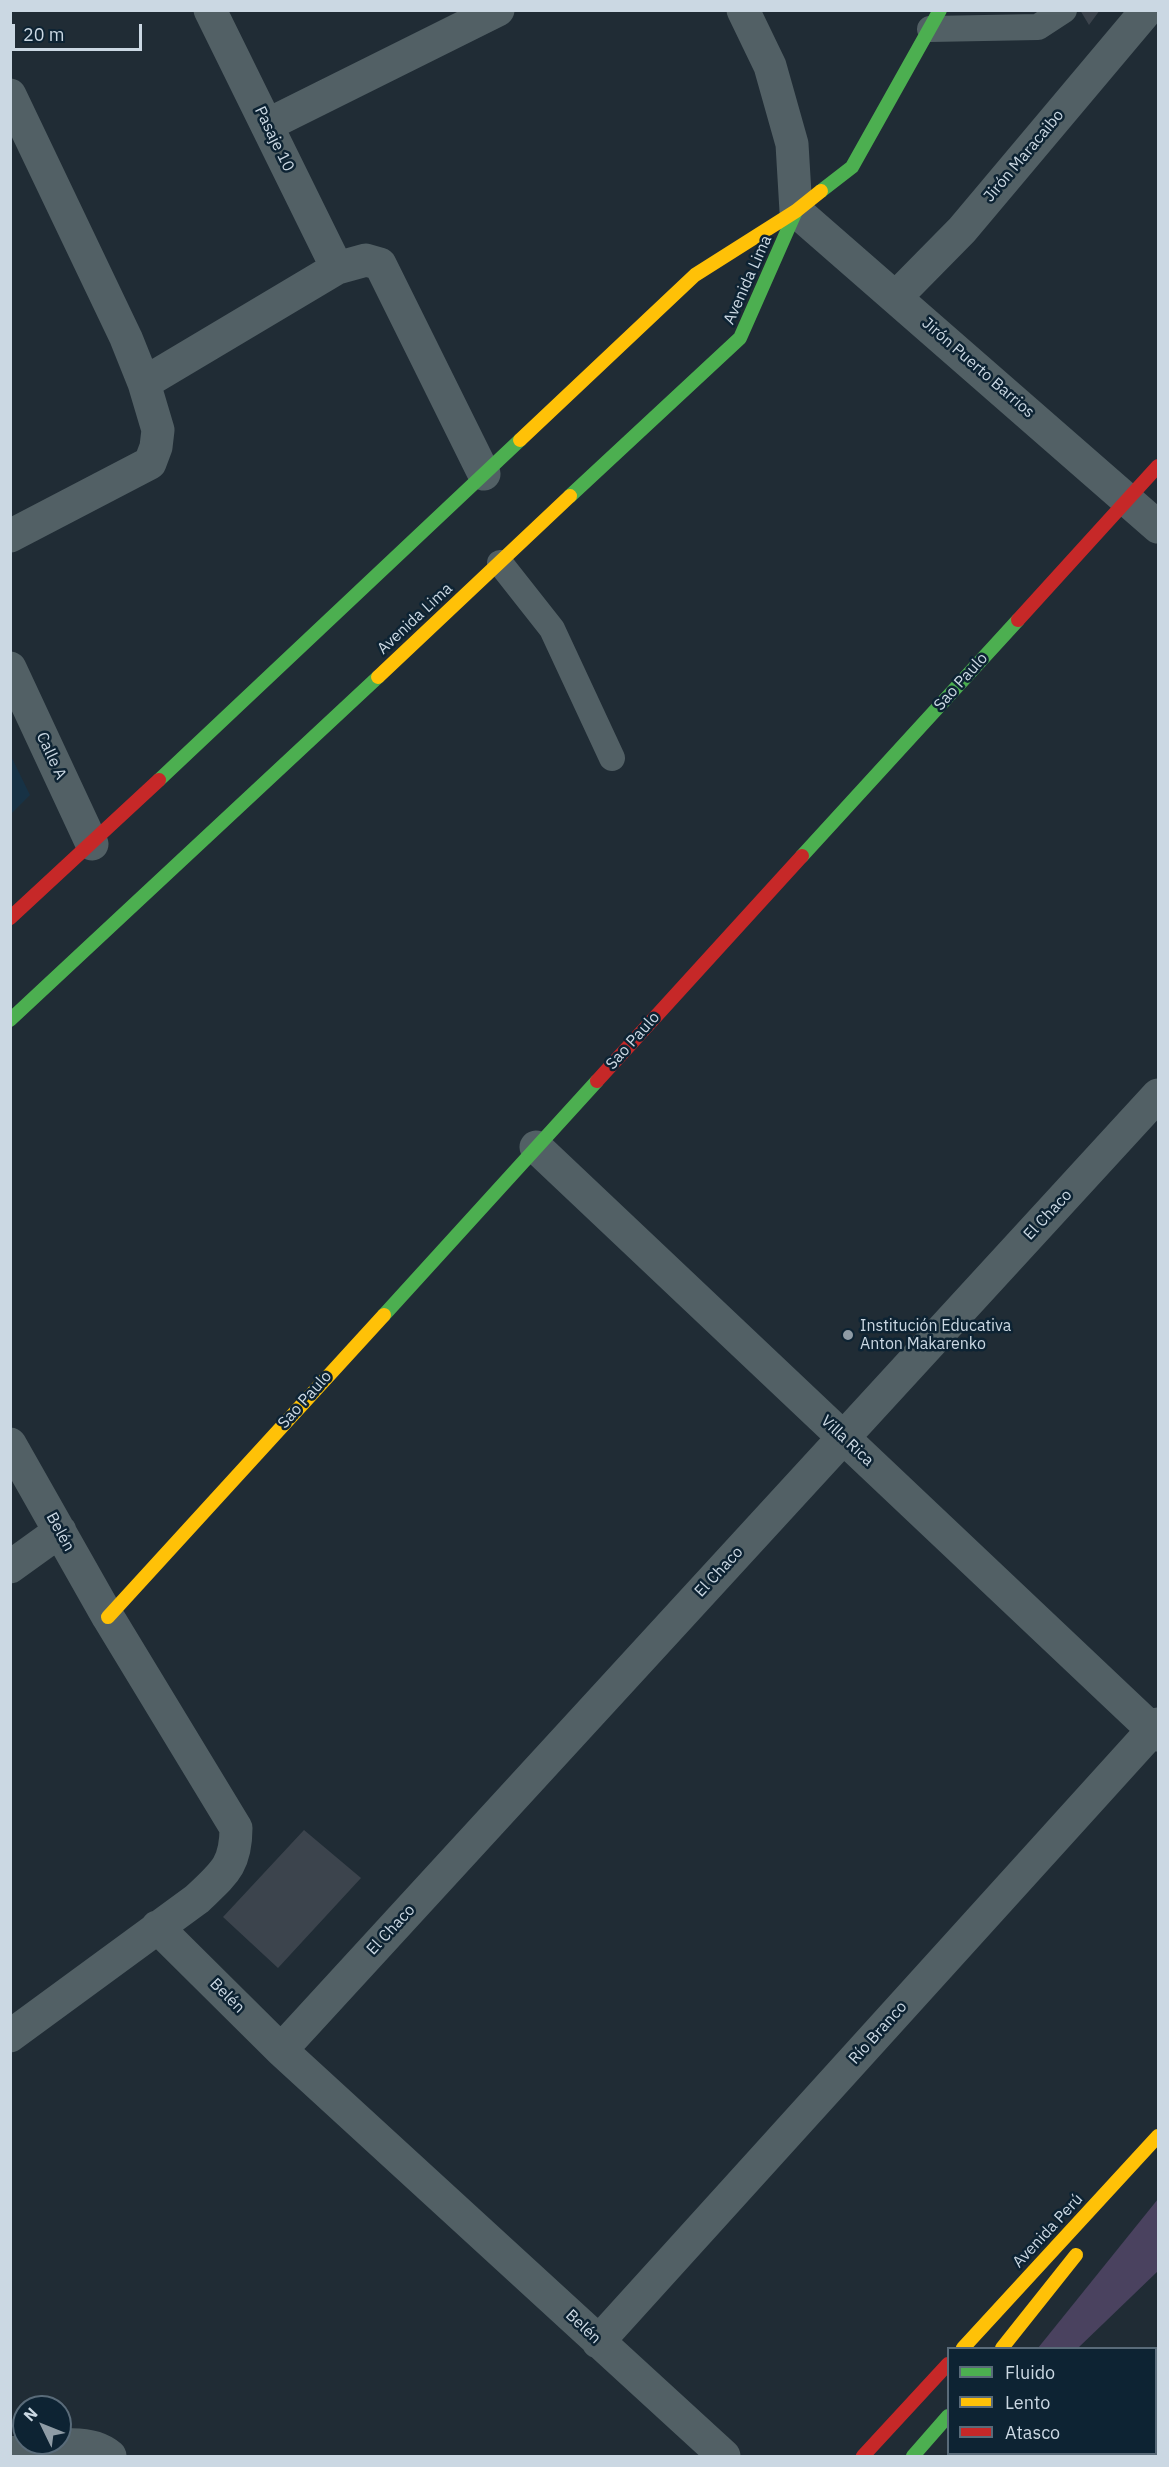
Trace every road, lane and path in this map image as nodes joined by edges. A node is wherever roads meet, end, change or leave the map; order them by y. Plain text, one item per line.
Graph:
1 (210, 10) edge
2 (498, 10) edge
3 (743, 10) edge
4 (1064, 10) edge
5 (1146, 10) edge
6 (935, 20) edge
7 (10, 95) edge
8 (267, 125) junction
9 (796, 211) junction
10 (337, 268) junction
11 (896, 297) junction
12 (144, 383) junction
13 (1158, 466) edge
14 (484, 474) junction
15 (1128, 499) junction
16 (1158, 527) edge
17 (10, 536) edge
18 (500, 563) junction
19 (10, 668) edge
20 (612, 758) dead end
21 (92, 844) junction
22 (10, 918) edge
23 (10, 1020) edge
24 (1158, 1095) edge
25 (536, 1147) junction
26 (843, 1437) junction
27 (10, 1444) edge
28 (60, 1531) junction
29 (10, 1567) edge
30 (108, 1617) junction
31 (1157, 1730) edge
32 (157, 1927) junction
33 (10, 2036) edge
34 (280, 2050) junction
35 (1158, 2136) edge
36 (1158, 2150) edge
37 (1123, 2195) dead end
38 (1087, 2240) dead end
39 (598, 2342) junction
40 (965, 2347) edge
41 (1004, 2347) edge
42 (947, 2365) edge
43 (947, 2417) edge
44 (10, 2453) edge
45 (110, 2457) edge
46 (724, 2457) edge
47 (863, 2457) edge
48 (913, 2457) edge

1 - 8 street, Pasaje 10
2 - 8 street
3 - 9 street
4 - 6 lane
5 - 11 street, Jirón Maracaibo
6 - 9 main road, Avenida Lima
7 - 12 street
8 - 10 street, Pasaje 10
9 - 11 street, Jirón Puerto Barrios
9 - 14 main road, Avenida Lima
9 - 18 main road, Avenida Lima
10 - 12 street
10 - 14 street
11 - 15 street, Jirón Puerto Barrios
12 - 17 street
13 - 15 main road, Sao Paulo
14 - 21 main road, Avenida Lima
15 - 16 street, Jirón Puerto Barrios
15 - 25 main road, Sao Paulo
18 - 20 lane
18 - 23 main road, Avenida Lima
19 - 21 street, Calle A
21 - 22 main road, Avenida Lima
24 - 26 street, El Chaco
25 - 26 street, Villa Rica
25 - 30 main road, Sao Paulo
26 - 31 street, Villa Rica
26 - 34 street, El Chaco
27 - 28 street, Belén
28 - 29 street
28 - 30 street, Belén
30 - 32 street, Belén
31 - 39 street, Río Branco
32 - 33 street
32 - 34 street, Belén
34 - 39 street, Belén
35 - 40 main road, Avenida Perú
36 - 37 main road
38 - 41 main road
39 - 46 street, Belén
42 - 47 main road
43 - 48 main road
44 - 45 street

